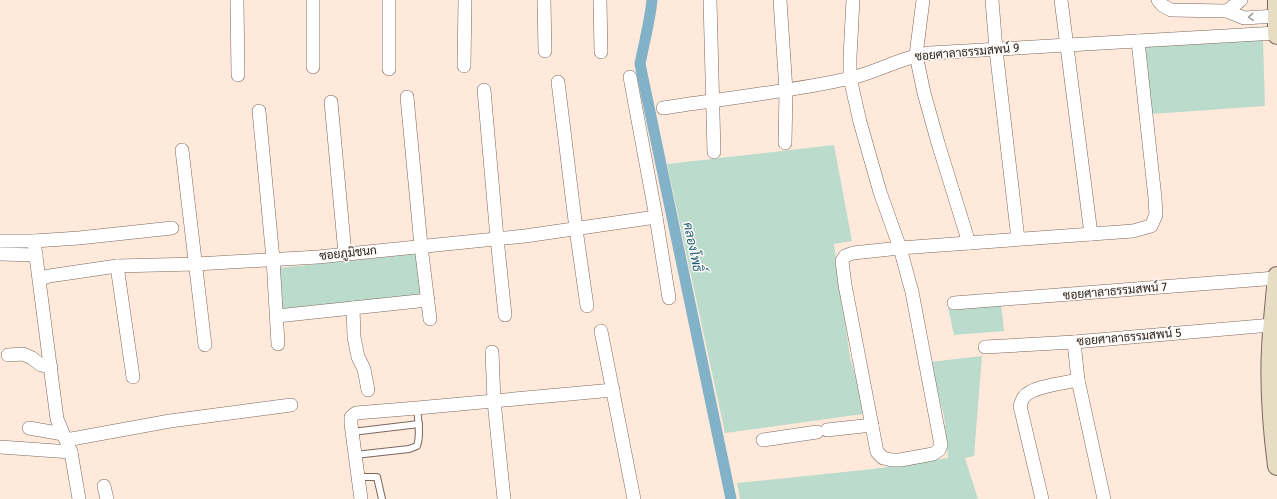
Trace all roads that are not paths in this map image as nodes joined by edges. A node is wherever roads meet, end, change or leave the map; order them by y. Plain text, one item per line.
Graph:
1 (237, 0) edge
2 (313, 0) edge
3 (389, 0) edge
4 (465, 0) edge
5 (544, 0) edge
6 (600, 0) edge
7 (710, 0) edge
8 (780, 0) edge
9 (853, 0) edge
10 (923, 0) edge
11 (992, 0) edge
12 (1061, 0) edge
13 (1158, 0) edge
14 (1241, 0) edge
15 (1277, 0) edge
16 (1227, 11) junction
17 (1277, 16) edge
18 (1277, 34) edge
19 (1138, 41) junction
20 (1068, 46) junction
21 (996, 50) junction
22 (545, 51) dead end
23 (602, 52) dead end
24 (916, 55) junction
25 (464, 66) dead end
26 (313, 67) dead end
27 (389, 69) dead end
28 (238, 75) dead end
29 (630, 77) dead end
30 (850, 78) junction
31 (558, 82) dead end
32 (484, 90) dead end
33 (786, 91) junction
34 (407, 97) dead end
35 (712, 100) junction
36 (331, 102) dead end
37 (663, 108) dead end
38 (259, 111) dead end
39 (785, 143) dead end
40 (182, 150) dead end
41 (714, 152) dead end
42 (656, 217) junction
43 (172, 228) dead end
44 (576, 229) junction
45 (1091, 234) junction
46 (497, 238) junction
47 (1018, 239) junction
48 (0, 241) edge
49 (34, 241) junction
50 (969, 243) junction
51 (421, 246) junction
52 (900, 248) junction
53 (0, 254) edge
54 (345, 254) junction
55 (36, 255) junction
56 (272, 260) junction
57 (196, 264) junction
58 (117, 266) junction
59 (1277, 277) edge
60 (40, 279) junction
61 (669, 298) dead end
62 (428, 300) junction
63 (954, 303) dead end
64 (587, 306) dead end
65 (353, 308) junction
66 (505, 315) dead end
67 (277, 316) junction
68 (430, 319) dead end
69 (1274, 321) edge
70 (601, 331) dead end
71 (1074, 342) junction
72 (278, 344) dead end
73 (205, 345) dead end
74 (985, 347) dead end
75 (492, 352) dead end
76 (8, 355) dead end
77 (51, 367) junction
78 (1274, 376) edge
79 (133, 377) dead end
80 (1078, 380) junction
81 (368, 390) dead end
82 (613, 390) junction
83 (494, 401) junction
84 (291, 405) dead end
85 (417, 408) junction
86 (419, 424) junction
87 (872, 425) junction
88 (29, 428) dead end
89 (352, 432) junction
90 (763, 440) dead end
91 (67, 442) junction
92 (0, 447) edge
93 (355, 455) junction
94 (1277, 461) edge
95 (358, 477) junction
96 (104, 486) dead end
97 (79, 499) edge
98 (107, 499) edge
99 (361, 499) edge
100 (382, 499) edge
101 (504, 499) edge
102 (634, 499) edge
103 (1042, 499) edge
104 (1104, 499) edge

1 - 28 street
2 - 26 street
3 - 27 street
4 - 25 street
5 - 22 street
6 - 23 street
7 - 35 street
8 - 33 street
9 - 30 street
10 - 24 street
11 - 21 street
12 - 20 street
13 - 16 street
14 - 16 street
15 - 17 street
17 -> 16 street
17 - 18 street
18 - 19 street, ซอยศาลาธรรมสพน์ 9
19 - 20 street, ซอยศาลาธรรมสพน์ 9
19 - 45 street
20 - 21 street, ซอยศาลาธรรมสพน์ 9
20 - 45 street
21 - 24 street, ซอยศาลาธรรมสพน์ 9
21 - 47 street
24 - 30 street, ซอยศาลาธรรมสพน์ 9
24 - 50 street
29 - 42 street
30 - 33 street, ซอยศาลาธรรมสพน์ 9
30 - 52 street
31 - 44 street
32 - 46 street
33 - 35 street, ซอยศาลาธรรมสพน์ 9
33 - 39 street
34 - 51 street
35 - 37 street, ซอยศาลาธรรมสพน์ 9
35 - 41 street
36 - 54 street
38 - 56 street
40 - 57 street
42 - 44 street, ซอยภูมิชนก
42 - 61 street
43 - 49 street
44 - 46 street, ซอยภูมิชนก
44 - 64 street
45 - 47 street
46 - 51 street, ซอยภูมิชนก
46 - 66 street
47 - 50 street
48 - 49 street
49 - 55 street
50 - 52 street
51 - 54 street, ซอยภูมิชนก
51 - 62 street
52 - 87 street
52 - 87 street
53 - 55 street
54 - 56 street, ซอยภูมิชนก
55 - 60 street
56 - 57 street, ซอยภูมิชนก
56 - 67 street
57 - 58 street, ซอยภูมิชนก
57 - 73 street
58 - 60 street, ซอยภูมิชนก
58 - 79 street
59 - 63 street, ซอยศาลาธรรมสพน์ 7
59 - 69 street
60 - 77 street
62 - 65 street
62 - 68 street
65 - 67 street
65 - 81 street
67 - 72 street
69 - 71 street, ซอยศาลาธรรมสพน์ 5
69 - 78 street
70 - 82 street
71 - 74 street, ซอยศาลาธรรมสพน์ 5
71 - 80 street
75 - 83 street
76 - 77 street
77 - 91 street
78 - 94 street
80 - 103 street
80 - 104 street
82 - 83 street
82 - 102 street
83 - 85 street
83 - 101 street
84 - 91 street
85 - 86 lane
85 - 89 street
86 - 89 lane
86 - 93 lane
87 - 90 street
88 - 91 street
89 - 93 street
91 - 92 street
91 - 97 street
93 - 95 street
95 - 99 street
95 - 100 lane
96 - 98 street

